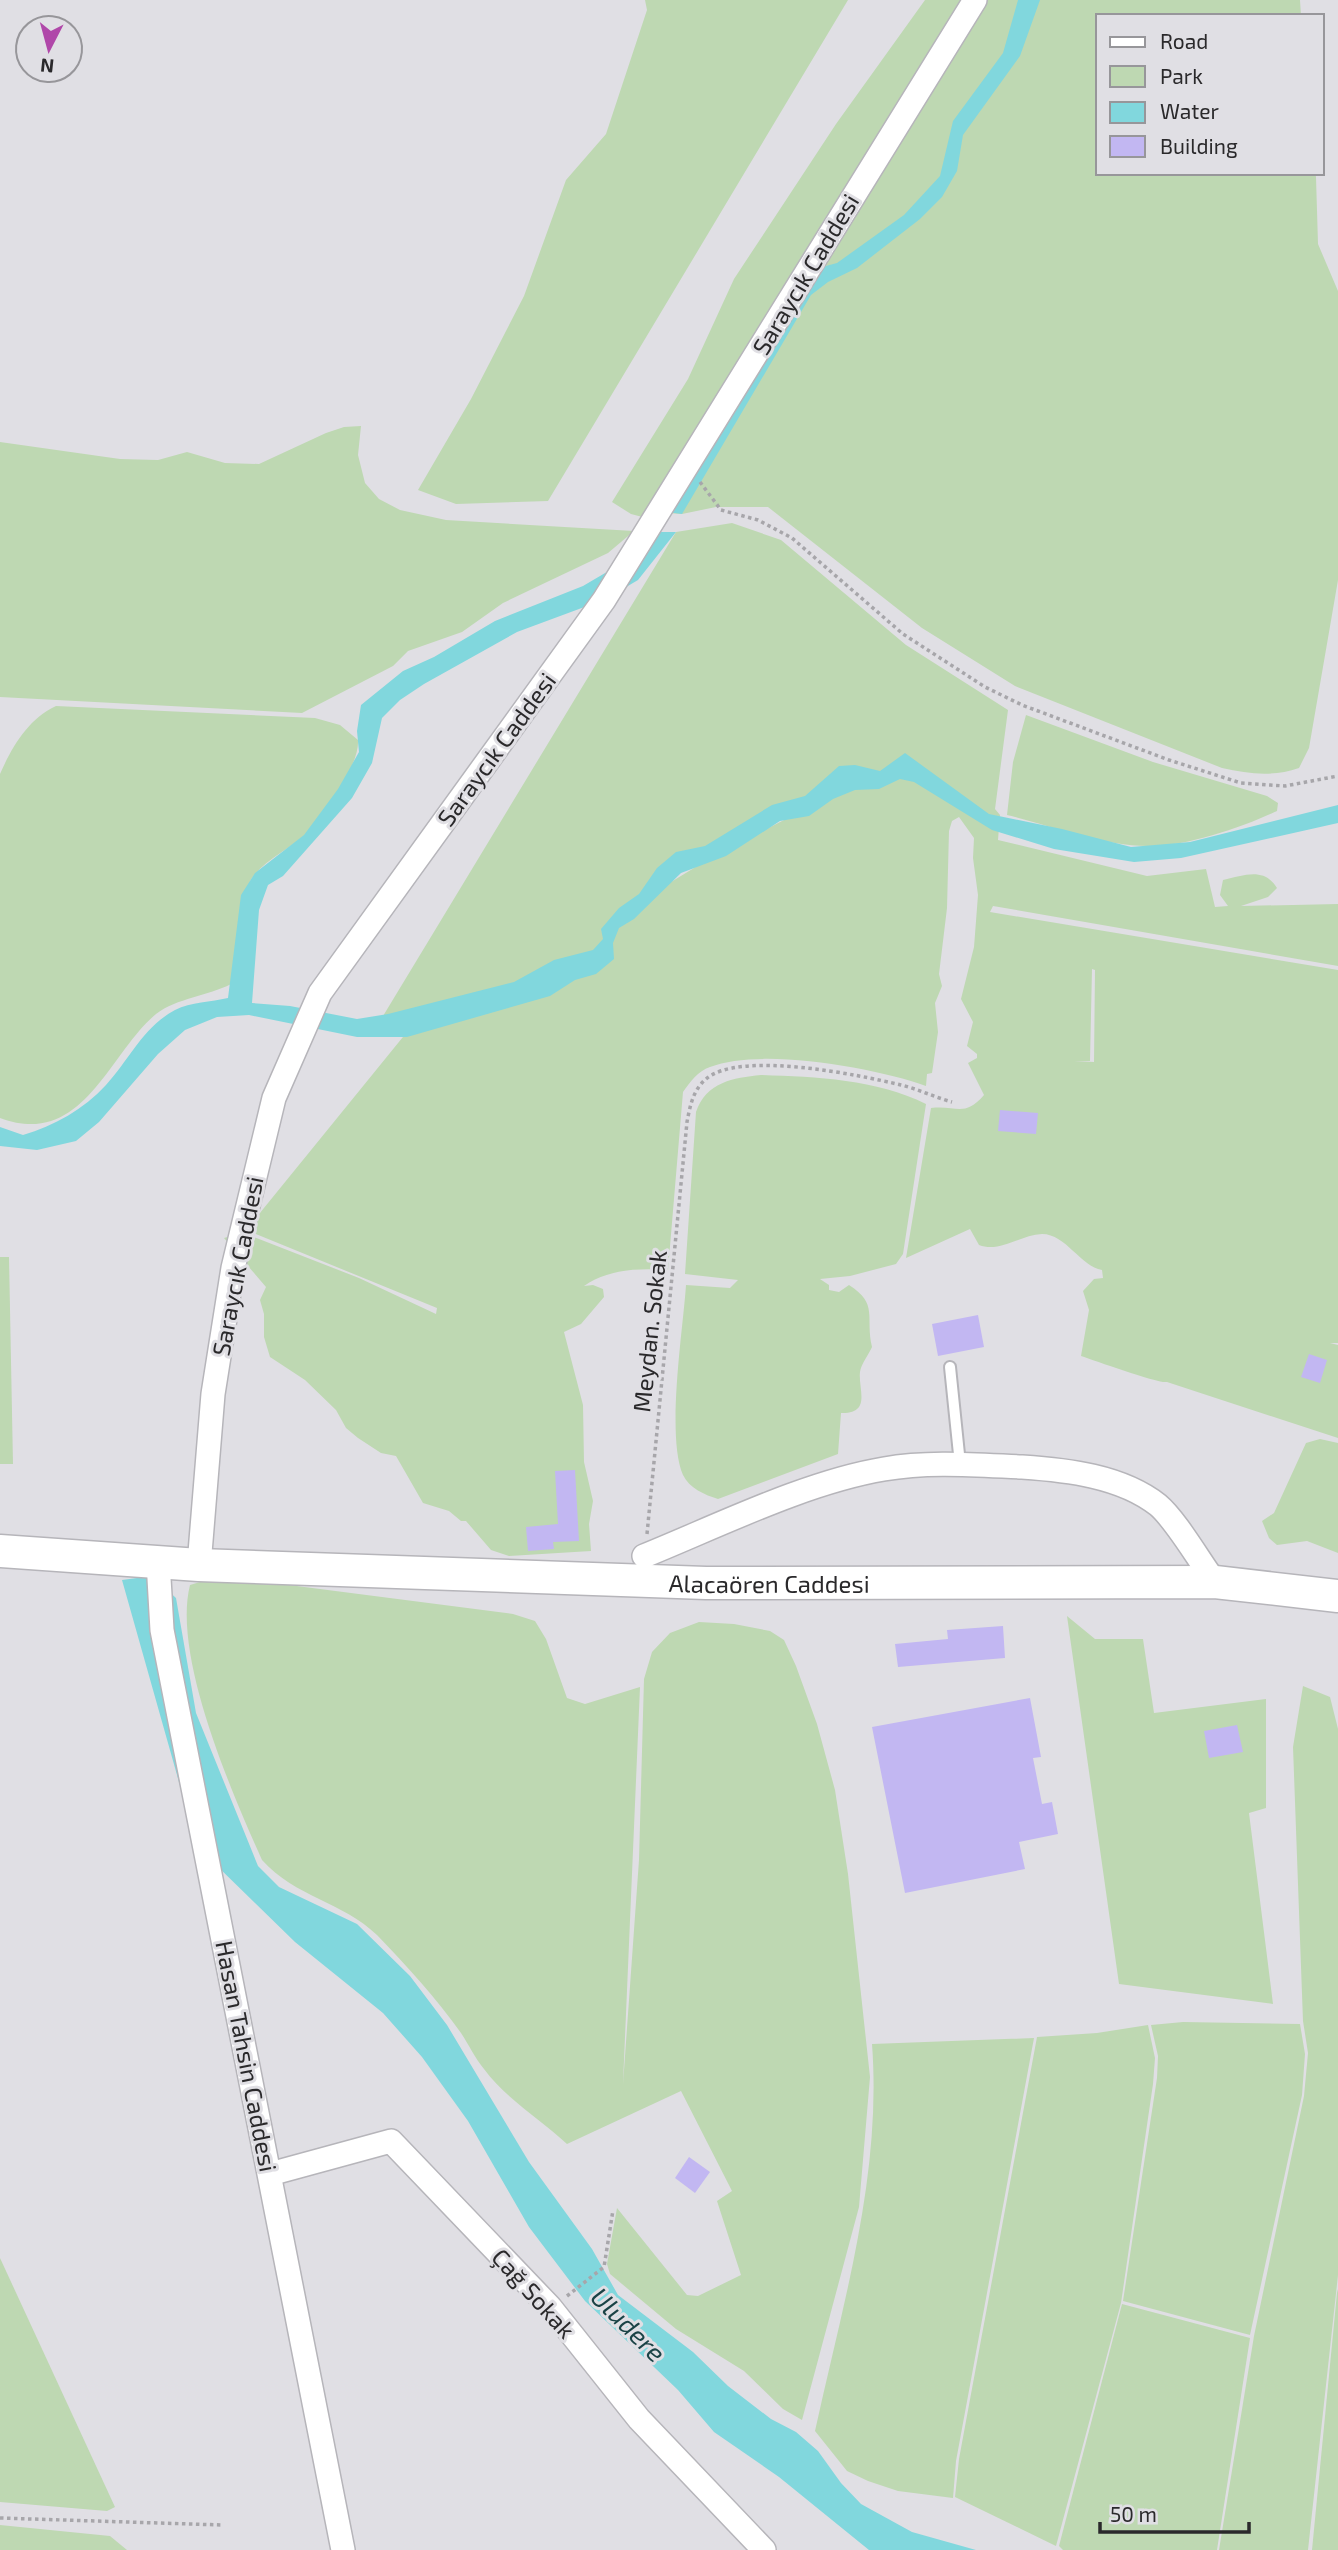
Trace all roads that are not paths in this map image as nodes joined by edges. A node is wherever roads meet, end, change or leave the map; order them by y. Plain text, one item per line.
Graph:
1 (975, 0) edge
2 (950, 1367) dead end
3 (960, 1464) junction
4 (0, 1551) edge
5 (644, 1556) road end
6 (158, 1561) junction
7 (200, 1564) junction
8 (1215, 1582) junction
9 (1338, 1596) edge
10 (270, 2174) junction
11 (761, 2546) edge
12 (342, 2550) edge

1 - 7 street, Saraycık Caddesi
2 - 3 lane
3 - 5 street
3 - 8 street
4 - 6 street, Alacaören Caddesi
6 - 7 street, Alacaören Caddesi
6 - 10 street, Hasan Tahsin Caddesi
7 - 8 street, Alacaören Caddesi
8 - 9 street, Alacaören Caddesi
10 - 11 street, Çağ Sokak
10 - 12 street, Hasan Tahsin Caddesi

